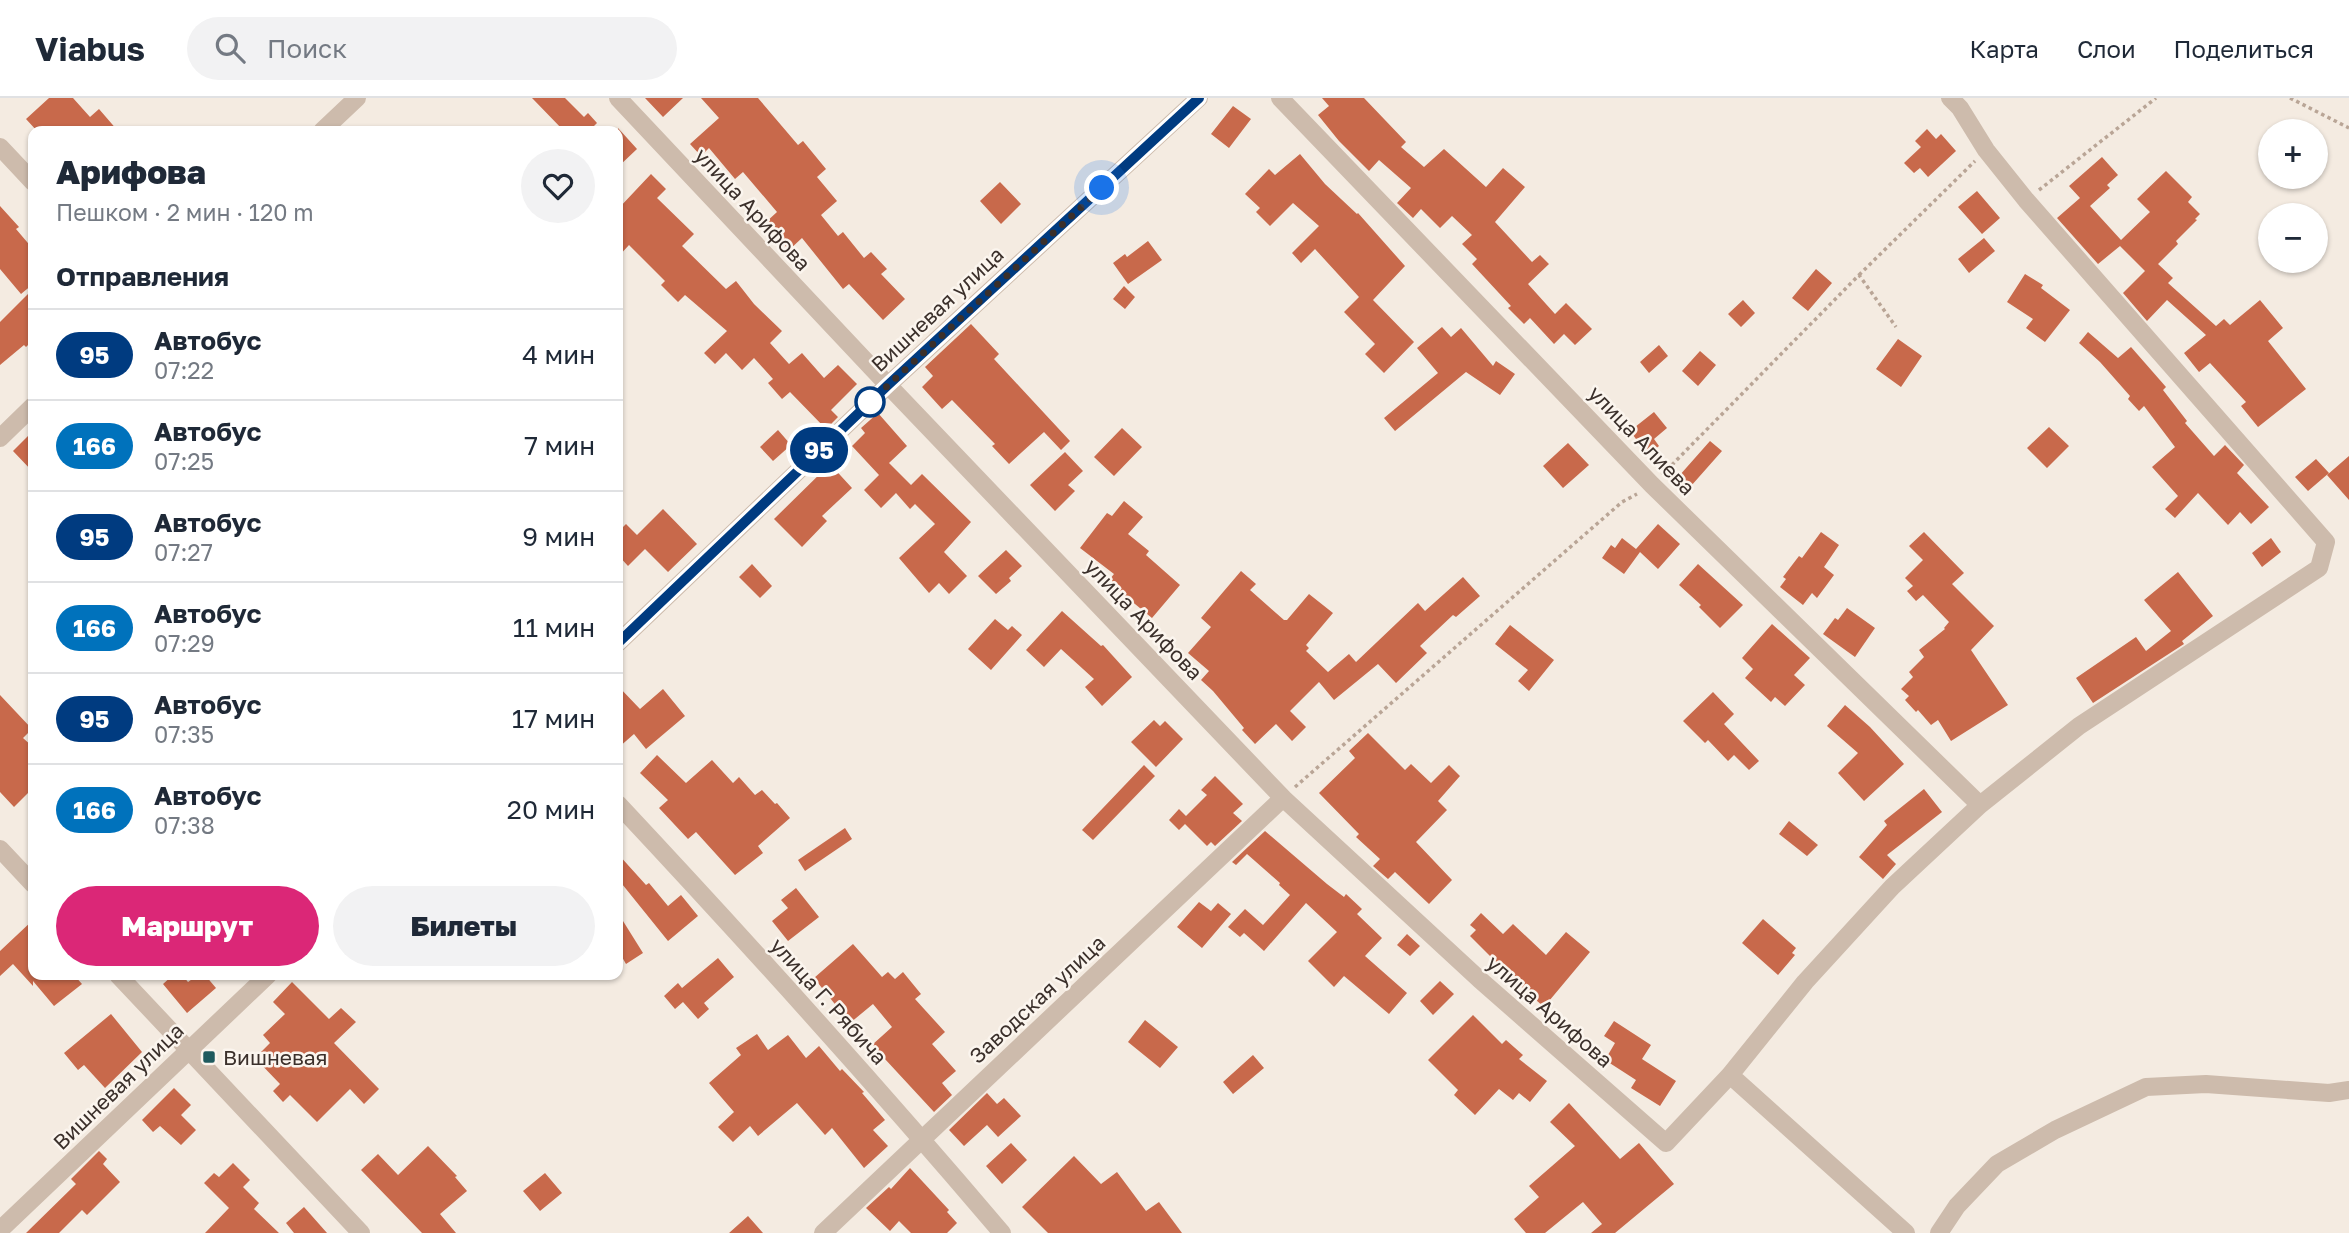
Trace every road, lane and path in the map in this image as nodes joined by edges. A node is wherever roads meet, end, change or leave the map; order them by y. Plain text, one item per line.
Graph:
1 (357, 98) edge
2 (618, 98) edge
3 (1199, 98) edge
4 (1280, 98) edge
5 (1950, 98) edge
6 (2156, 98) edge
7 (2290, 98) edge
8 (327, 126) edge
9 (2349, 128) edge
10 (0, 147) edge
11 (1986, 150) junction
12 (28, 177) edge
13 (2026, 200) junction
14 (1859, 275) junction
15 (1896, 327) dead end
16 (888, 385) junction
17 (28, 411) edge
18 (0, 438) edge
19 (1652, 485) junction
20 (623, 638) edge
21 (1283, 798) junction
22 (1980, 805) junction
23 (623, 809) edge
24 (0, 849) edge
25 (28, 879) edge
26 (123, 980) edge
27 (263, 980) edge
28 (189, 1050) junction
29 (1730, 1076) junction
30 (2349, 1090) edge
31 (922, 1139) junction
32 (0, 1230) edge
33 (361, 1233) edge
34 (822, 1233) edge
35 (1002, 1233) edge
36 (1906, 1233) edge
37 (1939, 1233) edge

1 - 8 street
2 - 16 street, улица Арифова
3 - 16 street, Вишневая улица
4 - 19 street, улица Алиева
5 - 11 street
6 - 13 path
7 - 9 path
10 - 12 street
11 - 13 street
11 - 14 path
13 - 22 street
14 - 15 path
14 - 19 path
16 - 20 street, Вишневая улица
16 - 21 street, улица Арифова
17 - 18 street
19 - 21 path
19 - 22 street, улица Алиева
21 - 29 street, улица Арифова
21 - 31 street, Заводская улица
22 - 29 street
23 - 31 street, улица Г. Рябича
24 - 25 street
26 - 28 street
27 - 28 street, Вишневая улица
28 - 32 street, Вишневая улица
28 - 33 street
29 - 36 street
30 - 37 street
31 - 34 street, Заводская улица
31 - 35 street, улица Г. Рябича

